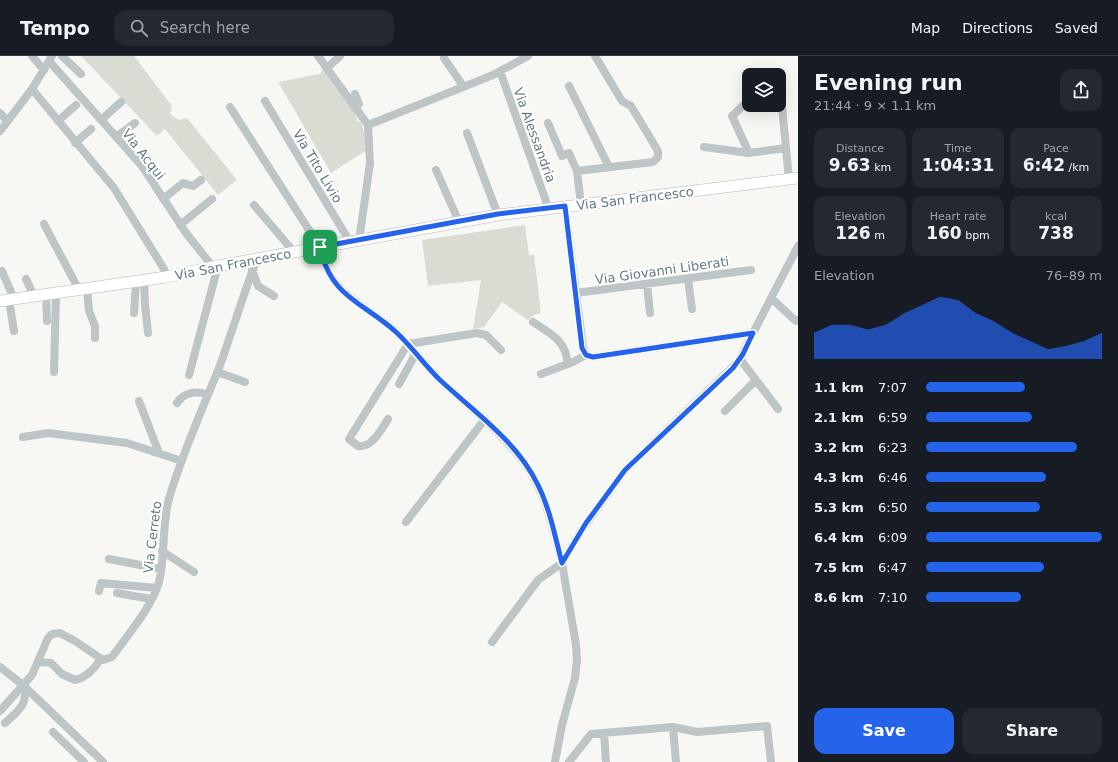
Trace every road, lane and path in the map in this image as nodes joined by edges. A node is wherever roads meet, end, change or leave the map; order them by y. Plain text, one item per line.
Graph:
1 (32, 56) edge
2 (62, 56) edge
3 (318, 56) edge
4 (340, 56) edge
5 (528, 56) edge
6 (595, 56) edge
7 (51, 58) edge
8 (444, 58) dead end
9 (327, 68) junction
10 (44, 70) junction
11 (500, 71) junction
12 (81, 74) dead end
13 (463, 86) junction
14 (569, 86) dead end
15 (32, 89) junction
16 (355, 94) dead end
17 (265, 101) dead end
18 (121, 102) dead end
19 (76, 105) dead end
20 (230, 107) dead end
21 (355, 107) junction
22 (742, 107) edge
23 (783, 112) edge
24 (0, 113) edge
25 (101, 120) junction
26 (7, 121) junction
27 (58, 121) junction
28 (135, 123) dead end
29 (548, 123) dead end
30 (368, 126) junction
31 (91, 129) dead end
32 (0, 130) edge
33 (467, 133) dead end
34 (116, 137) junction
35 (75, 142) junction
36 (704, 147) dead end
37 (786, 148) junction
38 (749, 153) junction
39 (609, 167) junction
40 (436, 170) dead end
41 (577, 171) junction
42 (794, 178) edge
43 (202, 180) dead end
44 (163, 199) junction
45 (212, 199) dead end
46 (254, 205) dead end
47 (581, 205) junction
48 (565, 206) junction
49 (548, 208) junction
50 (498, 214) junction
51 (459, 222) junction
52 (44, 224) dead end
53 (180, 225) junction
54 (355, 242) junction
55 (798, 246) edge
56 (320, 247) junction
57 (294, 252) junction
58 (257, 259) junction
59 (216, 266) junction
60 (252, 270) junction
61 (751, 270) dead end
62 (2, 271) dead end
63 (166, 277) junction
64 (688, 278) junction
65 (26, 279) dead end
66 (140, 281) junction
67 (647, 284) junction
68 (83, 289) junction
69 (51, 294) junction
70 (576, 294) junction
71 (34, 296) junction
72 (274, 296) dead end
73 (771, 298) junction
74 (8, 300) edge
75 (692, 309) dead end
76 (134, 313) dead end
77 (650, 313) dead end
78 (798, 320) edge
79 (47, 321) dead end
80 (533, 322) dead end
81 (14, 331) dead end
82 (148, 333) dead end
83 (753, 333) junction
84 (95, 338) dead end
85 (408, 344) junction
86 (501, 350) dead end
87 (416, 353) junction
88 (586, 355) junction
89 (740, 359) junction
90 (568, 364) junction
91 (54, 372) dead end
92 (217, 372) junction
93 (541, 374) dead end
94 (189, 375) dead end
95 (756, 380) junction
96 (246, 382) dead end
97 (399, 384) dead end
98 (207, 394) junction
99 (139, 401) dead end
100 (177, 403) dead end
101 (778, 409) dead end
102 (725, 411) dead end
103 (484, 419) junction
104 (388, 420) dead end
105 (23, 437) dead end
106 (159, 453) junction
107 (182, 461) junction
108 (406, 522) dead end
109 (162, 551) junction
110 (108, 559) dead end
111 (562, 563) junction
112 (161, 569) junction
113 (194, 572) dead end
114 (157, 588) junction
115 (99, 592) dead end
116 (117, 592) dead end
117 (151, 600) junction
118 (492, 642) dead end
119 (100, 659) junction
120 (39, 662) junction
121 (0, 667) edge
122 (24, 685) junction
123 (0, 710) edge
124 (5, 723) dead end
125 (673, 727) junction
126 (53, 732) dead end
127 (604, 733) junction
128 (84, 762) edge
129 (103, 762) edge
130 (555, 762) edge
131 (569, 762) edge
132 (606, 762) edge
133 (676, 762) edge
134 (770, 762) edge

1 - 10 street
2 - 12 street
3 - 9 street
4 - 9 street
5 - 11 street
6 - 39 street
7 - 10 street
7 - 25 street, Via Acqui
8 - 13 street
9 - 21 street
10 - 15 street
11 - 13 street
11 - 49 street, Via Alessandria
13 - 30 street
14 - 39 street
15 - 26 street
15 - 27 street
16 - 21 street
17 - 54 street, Via Tito Livio
18 - 25 street
19 - 27 street
20 - 56 street
21 - 30 street
22 - 38 street
23 - 37 street
24 - 26 street
25 - 34 street, Via Acqui
26 - 32 street
27 - 35 street
28 - 34 street
29 - 41 street
30 - 54 street
31 - 35 street
33 - 50 street
34 - 44 street, Via Acqui
35 - 63 street
36 - 38 street
37 - 38 street
37 - 42 street
39 - 41 street
40 - 51 street
41 - 47 street
42 - 47 main road, Via San Francesco
43 - 44 street
44 - 53 street, Via Acqui
45 - 53 street
46 - 57 street
47 - 48 main road, Via San Francesco
48 - 49 main road, Via San Francesco
48 - 70 street
49 - 50 main road, Via San Francesco
50 - 51 main road, Via San Francesco
51 - 54 main road, Via San Francesco
52 - 68 street
53 - 59 street, Via Acqui
54 - 56 main road, Via San Francesco
55 - 73 street
56 - 57 main road, Via San Francesco
56 - 85 street
57 - 58 main road, Via San Francesco
58 - 59 main road, Via San Francesco
58 - 60 street, Via Cerreto
59 - 63 main road, Via San Francesco
59 - 94 street
60 - 72 street
60 - 92 street, Via Cerreto
61 - 64 street, Via Giovanni Liberati
62 - 74 street
63 - 66 main road, Via San Francesco
64 - 67 street, Via Giovanni Liberati
64 - 75 street
65 - 71 street
66 - 68 main road, Via San Francesco
66 - 76 street
66 - 82 street
67 - 70 street, Via Giovanni Liberati
67 - 77 street
68 - 69 main road, Via San Francesco
68 - 84 street
69 - 71 main road, Via San Francesco
69 - 79 street
69 - 91 street
70 - 88 street
71 - 74 main road, Via San Francesco
73 - 78 street
73 - 83 street
74 - 81 street
80 - 90 street
83 - 88 street
83 - 89 street
85 - 86 street
85 - 87 street
85 - 104 street
87 - 97 street
87 - 103 street
88 - 90 street
89 - 95 street
89 - 111 street
90 - 93 street
92 - 96 street
92 - 98 street, Via Cerreto
95 - 101 street
95 - 102 street
98 - 100 street
98 - 107 street, Via Cerreto
99 - 106 street
103 - 108 street
103 - 111 street
105 - 106 street
106 - 107 street
107 - 109 street, Via Cerreto
109 - 112 street, Via Cerreto
109 - 113 street
110 - 112 street
111 - 118 street
111 - 130 street
112 - 114 street, Via Cerreto
114 - 115 street
114 - 117 street, Via Cerreto
116 - 117 street
117 - 119 street, Via Cerreto
119 - 120 street
119 - 120 street
120 - 122 street
121 - 122 street
122 - 123 street
122 - 124 street
122 - 129 street
125 - 127 street
125 - 133 street
125 - 134 street
126 - 128 street
127 - 131 street
127 - 132 street

